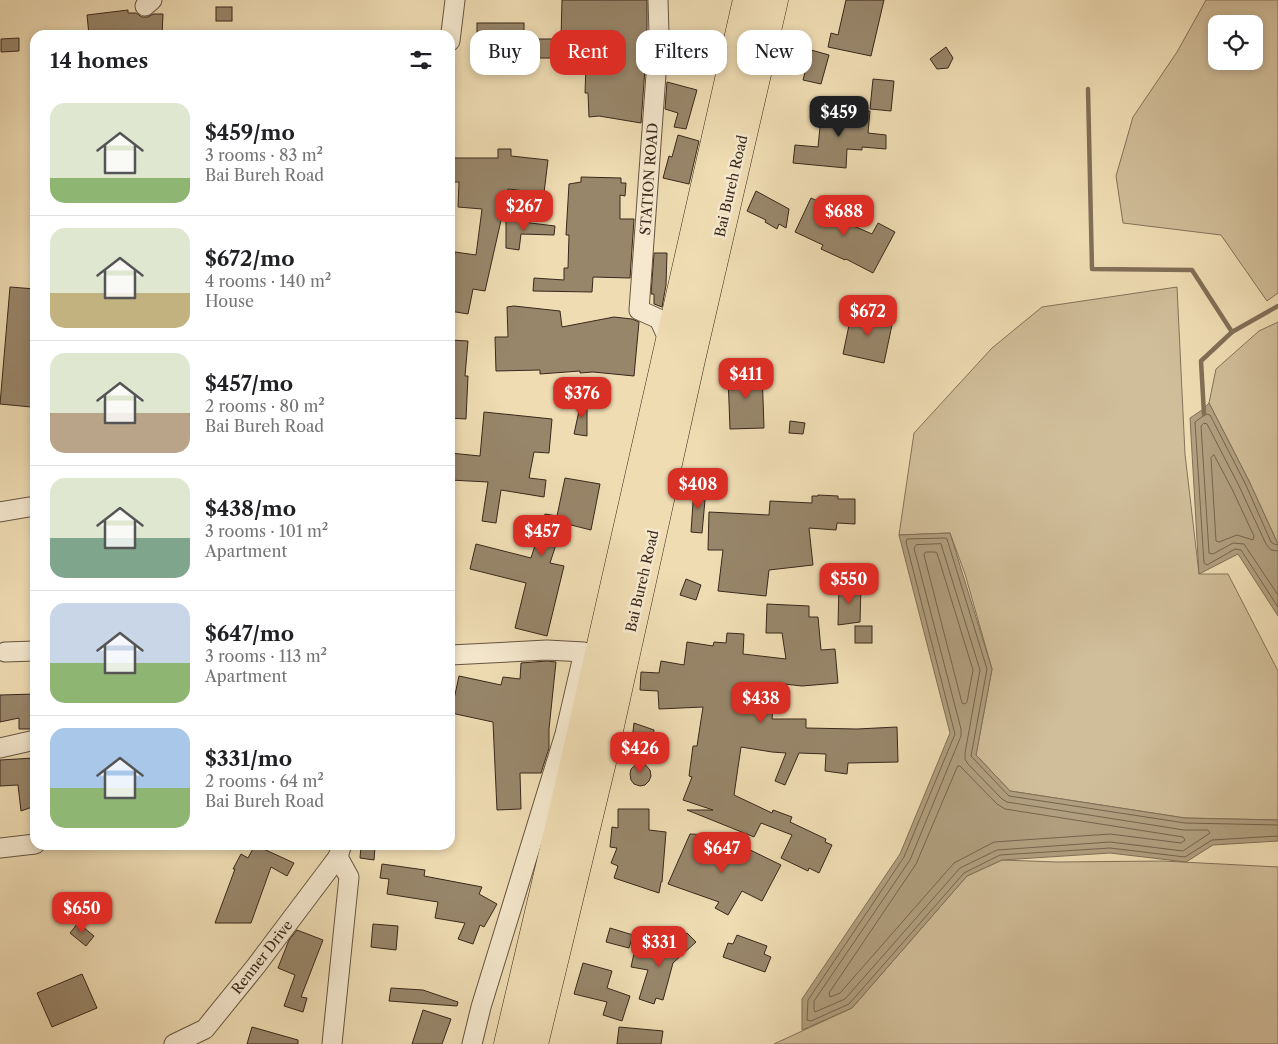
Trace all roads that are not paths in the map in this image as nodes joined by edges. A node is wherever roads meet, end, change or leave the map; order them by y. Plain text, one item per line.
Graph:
1 (455, 0) edge
2 (658, 0) edge
3 (774, 0) edge
4 (742, 6) edge
5 (451, 30) edge
6 (670, 343) junction
7 (30, 507) edge
8 (0, 512) edge
9 (30, 651) edge
10 (5, 652) dead end
11 (455, 655) edge
12 (30, 741) edge
13 (0, 748) edge
14 (30, 845) edge
15 (0, 848) edge
16 (340, 851) edge
17 (174, 1044) edge
18 (332, 1044) edge
19 (472, 1044) edge
20 (508, 1044) edge
21 (534, 1044) edge

1 - 5 street
2 - 6 street, STATION ROAD
3 - 21 highway, Bai Bureh Road
4 - 6 highway, Bai Bureh Road
6 - 20 highway, Bai Bureh Road
7 - 8 street
9 - 10 street
11 - 19 street
12 - 13 street
14 - 15 street
16 - 17 street, Renner Drive
16 - 18 street

